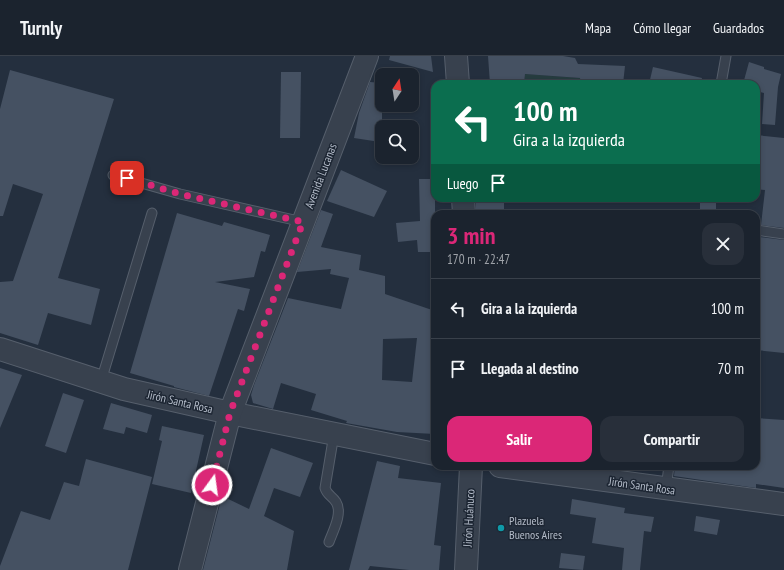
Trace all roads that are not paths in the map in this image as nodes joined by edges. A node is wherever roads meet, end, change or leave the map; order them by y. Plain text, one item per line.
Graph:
1 (367, 56) edge
2 (456, 56) edge
3 (726, 56) edge
4 (458, 80) edge
5 (722, 80) edge
6 (113, 175) dead end
7 (152, 213) dead end
8 (303, 222) junction
9 (760, 231) edge
10 (784, 234) edge
11 (0, 349) edge
12 (101, 381) junction
13 (230, 413) junction
14 (334, 434) junction
15 (431, 453) edge
16 (472, 470) edge
17 (529, 470) edge
18 (668, 470) edge
19 (666, 489) junction
20 (784, 504) edge
21 (329, 542) dead end
22 (190, 570) edge
23 (466, 570) edge

1 - 8 street, Avenida Lucanas
2 - 4 street
3 - 5 lane
6 - 8 lane
7 - 12 lane
8 - 13 street, Avenida Lucanas
9 - 10 lane
11 - 12 street, Jirón Santa Rosa
12 - 13 street, Jirón Santa Rosa
13 - 14 street, Jirón Santa Rosa
13 - 22 street, Avenida Lucanas
14 - 15 street, Jirón Santa Rosa
14 - 21 lane
16 - 23 street, Jirón Huánuco
17 - 19 street, Jirón Santa Rosa
18 - 19 lane
19 - 20 street, Jirón Santa Rosa

